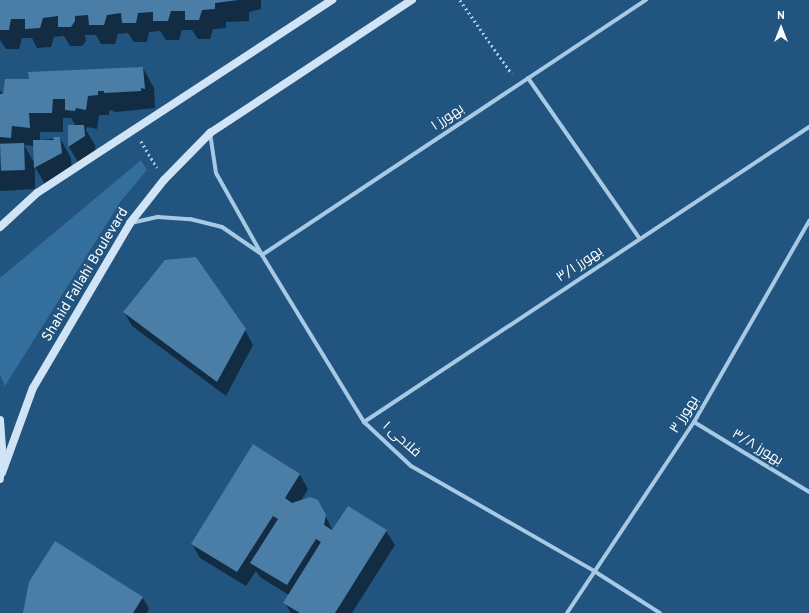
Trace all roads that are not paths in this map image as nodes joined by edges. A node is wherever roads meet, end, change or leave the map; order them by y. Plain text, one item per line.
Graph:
1 (332, 0) edge
2 (412, 0) edge
3 (646, 0) edge
4 (528, 78) junction
5 (809, 127) edge
6 (210, 133) junction
7 (130, 223) junction
8 (808, 223) edge
9 (0, 226) edge
10 (640, 239) junction
11 (262, 255) junction
12 (0, 420) edge
13 (364, 422) junction
14 (694, 422) junction
15 (1, 476) edge
16 (809, 492) edge
17 (594, 571) junction
18 (567, 613) edge
19 (660, 613) edge

1 - 9 main road
2 - 6 main road, Shahid Fallahi Boulevard
3 - 4 street, بهورز ۱
4 - 10 street
4 - 11 street, بهورز ۱
5 - 10 street, بهورز ۳/۱
6 - 7 main road, Shahid Fallahi Boulevard
6 - 11 street, فلاحی ۱
7 - 11 street, فلاحی ۱
7 - 15 main road, Shahid Fallahi Boulevard
8 - 14 street, بهورز ۳
10 - 13 street, بهورز ۳/۱
11 - 13 street, فلاحی ۱
12 - 15 main road
13 - 17 street, فلاحی ۱
14 - 16 street, بهورز ۳/۸
14 - 17 street, بهورز ۳
17 - 18 street, بهورز ۳
17 - 19 street, فلاحی ۱

